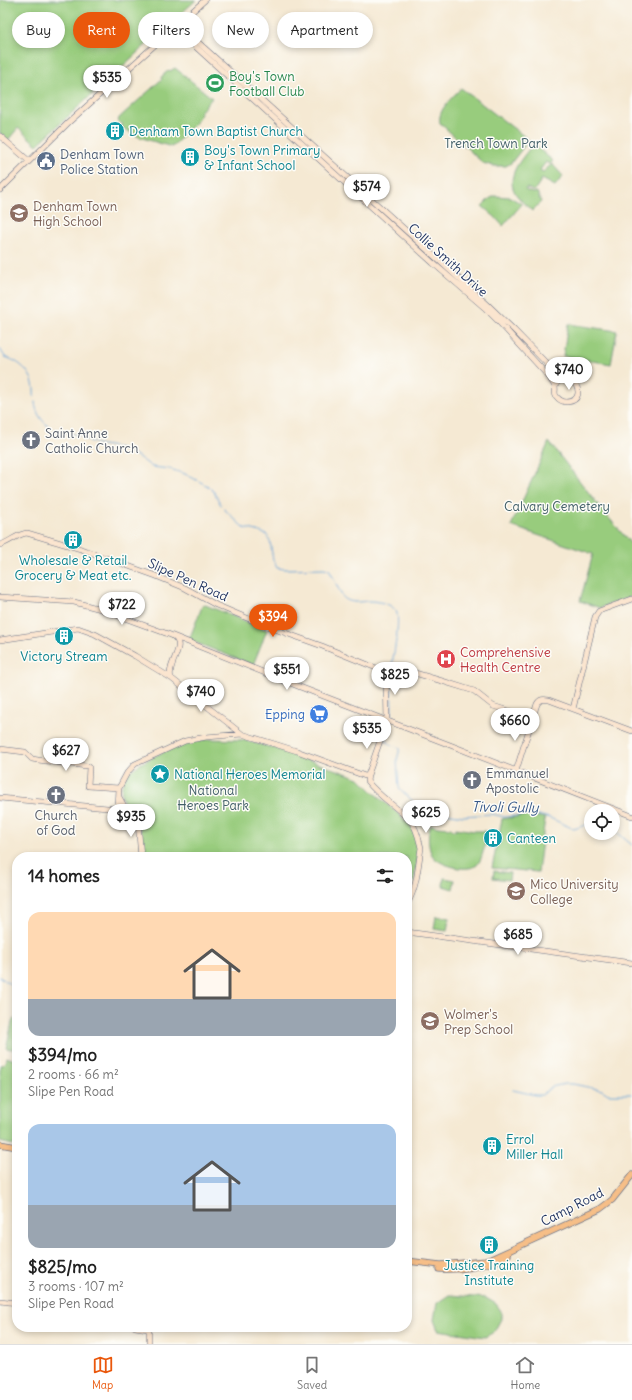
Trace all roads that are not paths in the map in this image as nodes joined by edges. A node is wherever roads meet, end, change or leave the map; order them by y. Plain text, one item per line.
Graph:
1 (205, 0) edge
2 (193, 12) edge
3 (153, 48) edge
4 (200, 48) edge
5 (201, 48) edge
6 (0, 136) edge
7 (29, 161) junction
8 (0, 190) edge
9 (564, 378) junction
10 (555, 387) junction
11 (0, 545) edge
12 (0, 596) edge
13 (632, 599) edge
14 (168, 634) junction
15 (0, 640) edge
16 (185, 640) junction
17 (178, 649) junction
18 (171, 665) junction
19 (159, 671) junction
20 (386, 672) junction
21 (171, 678) junction
22 (573, 709) junction
23 (532, 718) junction
24 (386, 721) junction
25 (632, 731) edge
26 (242, 734) junction
27 (0, 749) edge
28 (516, 771) junction
29 (365, 775) junction
30 (119, 788) junction
31 (119, 794) junction
32 (0, 798) edge
33 (118, 809) junction
34 (132, 815) junction
35 (632, 816) edge
36 (141, 852) edge
37 (412, 894) edge
38 (412, 933) edge
39 (632, 963) edge
40 (0, 1144) edge
41 (12, 1146) edge
42 (632, 1175) edge
43 (514, 1249) junction
44 (412, 1262) edge
45 (412, 1265) edge
46 (0, 1301) edge
47 (12, 1302) edge
48 (149, 1332) edge
49 (149, 1344) edge

1 - 2 street
3 - 7 street
4 - 10 street, Collie Smith Drive
5 - 9 street, Collie Smith Drive
6 - 7 street
7 - 8 street
9 - 10 street
9 - 10 street
11 - 20 street, Slipe Pen Road
12 - 14 street
13 - 22 street
14 - 16 street
14 - 17 street
15 - 19 street
16 - 17 street
16 - 24 street
17 - 18 street
18 - 19 street
18 - 21 street
19 - 21 street
20 - 23 street, Slipe Pen Road
20 - 24 street
21 - 26 street
22 - 23 street
22 - 25 street
23 - 28 street
24 - 28 street
24 - 29 street
26 - 29 street
26 - 30 street
27 - 30 street
28 - 35 street
29 - 37 street
30 - 31 street
31 - 33 street
31 - 34 street
32 - 33 street
33 - 34 street
34 - 36 street
38 - 39 street
40 - 41 main road
42 - 43 main road, Camp Road
43 - 44 main road, Camp Road
43 - 45 main road, Camp Road
46 - 47 street
48 - 49 street

